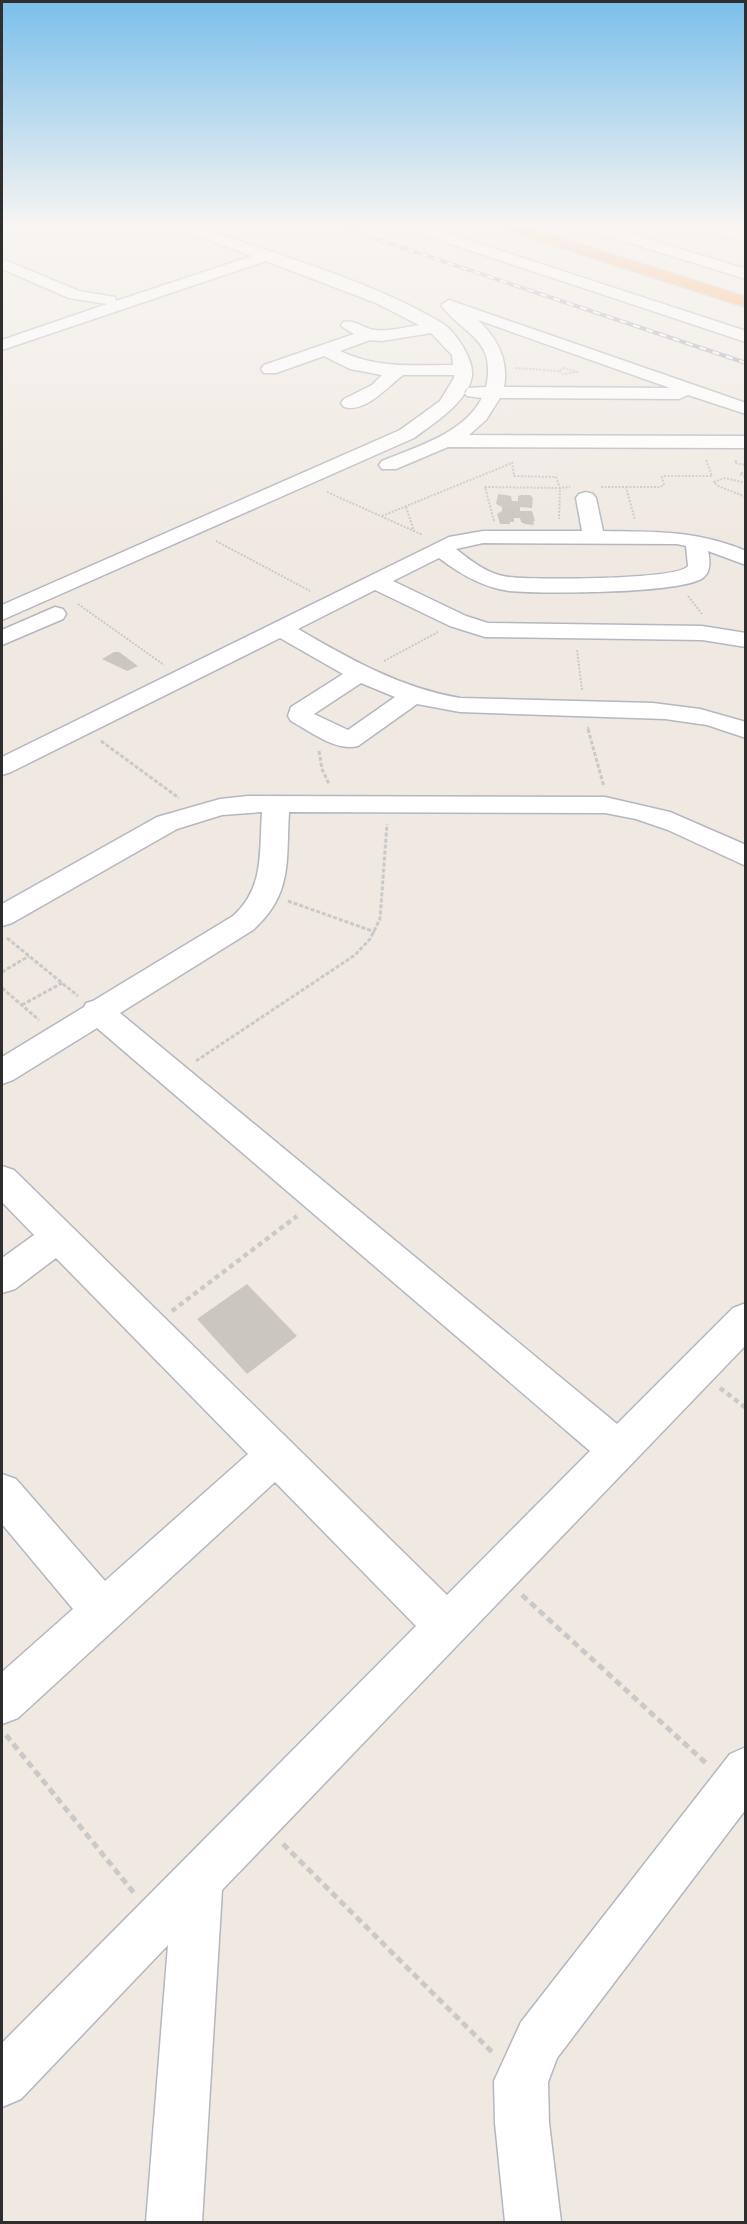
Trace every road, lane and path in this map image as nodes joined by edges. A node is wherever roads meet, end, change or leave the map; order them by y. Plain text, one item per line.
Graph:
1 (25, 331) edge
2 (30, 331) edge
3 (363, 331) edge
4 (408, 331) edge
5 (441, 331) edge
6 (479, 331) edge
7 (523, 331) edge
8 (727, 331) edge
9 (376, 335) junction
10 (746, 337) edge
11 (8, 338) edge
12 (325, 350) junction
13 (496, 367) junction
14 (417, 368) junction
15 (270, 369) dead end
16 (464, 370) junction
17 (559, 371) junction
18 (395, 372) junction
19 (458, 392) junction
20 (493, 392) junction
21 (705, 394) junction
22 (350, 403) dead end
23 (746, 409) edge
24 (740, 435) edge
25 (509, 440) junction
26 (699, 440) junction
27 (445, 441) junction
28 (746, 471) edge
29 (370, 474) dead end
30 (712, 476) junction
31 (746, 477) edge
32 (718, 478) junction
33 (746, 483) edge
34 (626, 487) dead end
35 (283, 489) junction
36 (327, 492) joint
37 (746, 497) edge
38 (586, 498) dead end
39 (406, 507) junction
40 (382, 516) junction
41 (559, 527) dead end
42 (414, 531) junction
43 (505, 537) junction
44 (594, 537) junction
45 (216, 541) dead end
46 (696, 541) junction
47 (443, 547) junction
48 (746, 559) edge
49 (375, 581) junction
50 (677, 581) junction
51 (331, 603) junction
52 (78, 604) joint
53 (2, 613) edge
54 (458, 621) junction
55 (280, 628) junction
56 (575, 631) junction
57 (734, 634) edge
58 (2, 638) edge
59 (359, 674) junction
60 (182, 678) junction
61 (412, 696) junction
62 (584, 708) junction
63 (82, 727) junction
64 (320, 727) junction
65 (746, 731) edge
66 (2, 767) edge
67 (604, 789) junction
68 (332, 790) junction
69 (485, 797) junction
70 (182, 800) junction
71 (276, 804) junction
72 (389, 805) junction
73 (746, 835) edge
74 (88, 857) junction
75 (746, 857) edge
76 (268, 894) junction
77 (2, 896) edge
78 (2, 916) edge
79 (375, 932) junction
80 (2, 933) edge
81 (29, 956) junction
82 (2, 972) edge
83 (62, 983) junction
84 (2, 988) edge
85 (22, 1005) junction
86 (97, 1011) junction
87 (58, 1036) junction
88 (2, 1072) edge
89 (174, 1075) junction
90 (2, 1180) edge
91 (320, 1198) junction
92 (58, 1237) junction
93 (2, 1278) edge
94 (746, 1319) edge
95 (150, 1328) junction
96 (618, 1449) junction
97 (277, 1454) junction
98 (2, 1493) edge
99 (497, 1572) junction
100 (102, 1611) junction
101 (446, 1625) junction
102 (2, 1702) edge
103 (2, 1730) edge
104 (741, 1785) edge
105 (257, 1818) junction
106 (198, 1879) junction
107 (157, 1921) junction
108 (2, 2080) edge
109 (521, 2081) junction
110 (174, 2223) edge
111 (533, 2223) edge

1 - 11 street
2 - 11 street
3 - 9 street
4 - 9 street
5 - 16 street
6 - 13 street
7 - 21 street
8 - 10 street
9 - 12 street
9 - 14 street
12 - 15 street
12 - 18 street
13 - 17 path
13 - 20 street
14 - 16 street
14 - 18 street
16 - 19 street
17 - 17 path
18 - 22 street
19 - 20 street
19 - 35 street
20 - 21 street
20 - 27 street
21 - 23 street
24 - 25 street
24 - 26 street
25 - 26 street
25 - 27 street
25 - 39 path
26 - 30 path
27 - 29 street
28 - 31 path
30 - 32 path
30 - 34 path
32 - 33 path
32 - 37 path
35 - 36 street
35 - 53 street
36 - 40 path
38 - 44 street
39 - 40 path
39 - 42 path
40 - 42 path
41 - 43 path
42 - 47 path
43 - 44 street
43 - 47 street
44 - 46 street
45 - 51 path
46 - 48 street
46 - 50 street
47 - 49 street
47 - 50 street
49 - 51 street
49 - 54 street
50 - 57 path
51 - 55 street
52 - 58 street
52 - 60 path
54 - 56 street
54 - 59 path
55 - 59 street
55 - 60 street
56 - 57 street
56 - 62 path
59 - 61 street
59 - 64 street
60 - 63 street
61 - 62 street
61 - 64 street
62 - 65 street
62 - 67 path
63 - 66 street
63 - 70 path
64 - 68 path
67 - 69 street
67 - 73 street
68 - 69 street
68 - 70 street
69 - 72 street
69 - 75 street
70 - 74 street
71 - 72 street
71 - 74 street
71 - 76 street
72 - 79 path
74 - 77 street
74 - 78 street
76 - 79 path
76 - 86 street
79 - 89 path
80 - 81 path
81 - 82 path
81 - 83 path
83 - 85 path
83 - 86 path
84 - 85 path
85 - 87 path
86 - 87 street
86 - 89 street
87 - 88 street
89 - 91 street
90 - 92 street
91 - 95 path
91 - 96 street
92 - 93 street
92 - 95 street
94 - 96 street
95 - 97 street
96 - 99 street
97 - 100 street
97 - 101 street
98 - 100 street
99 - 101 street
99 - 104 path
100 - 102 street
101 - 105 street
103 - 107 path
104 - 109 street
105 - 106 street
105 - 109 path
106 - 107 street
106 - 110 street
107 - 108 street
109 - 111 street

